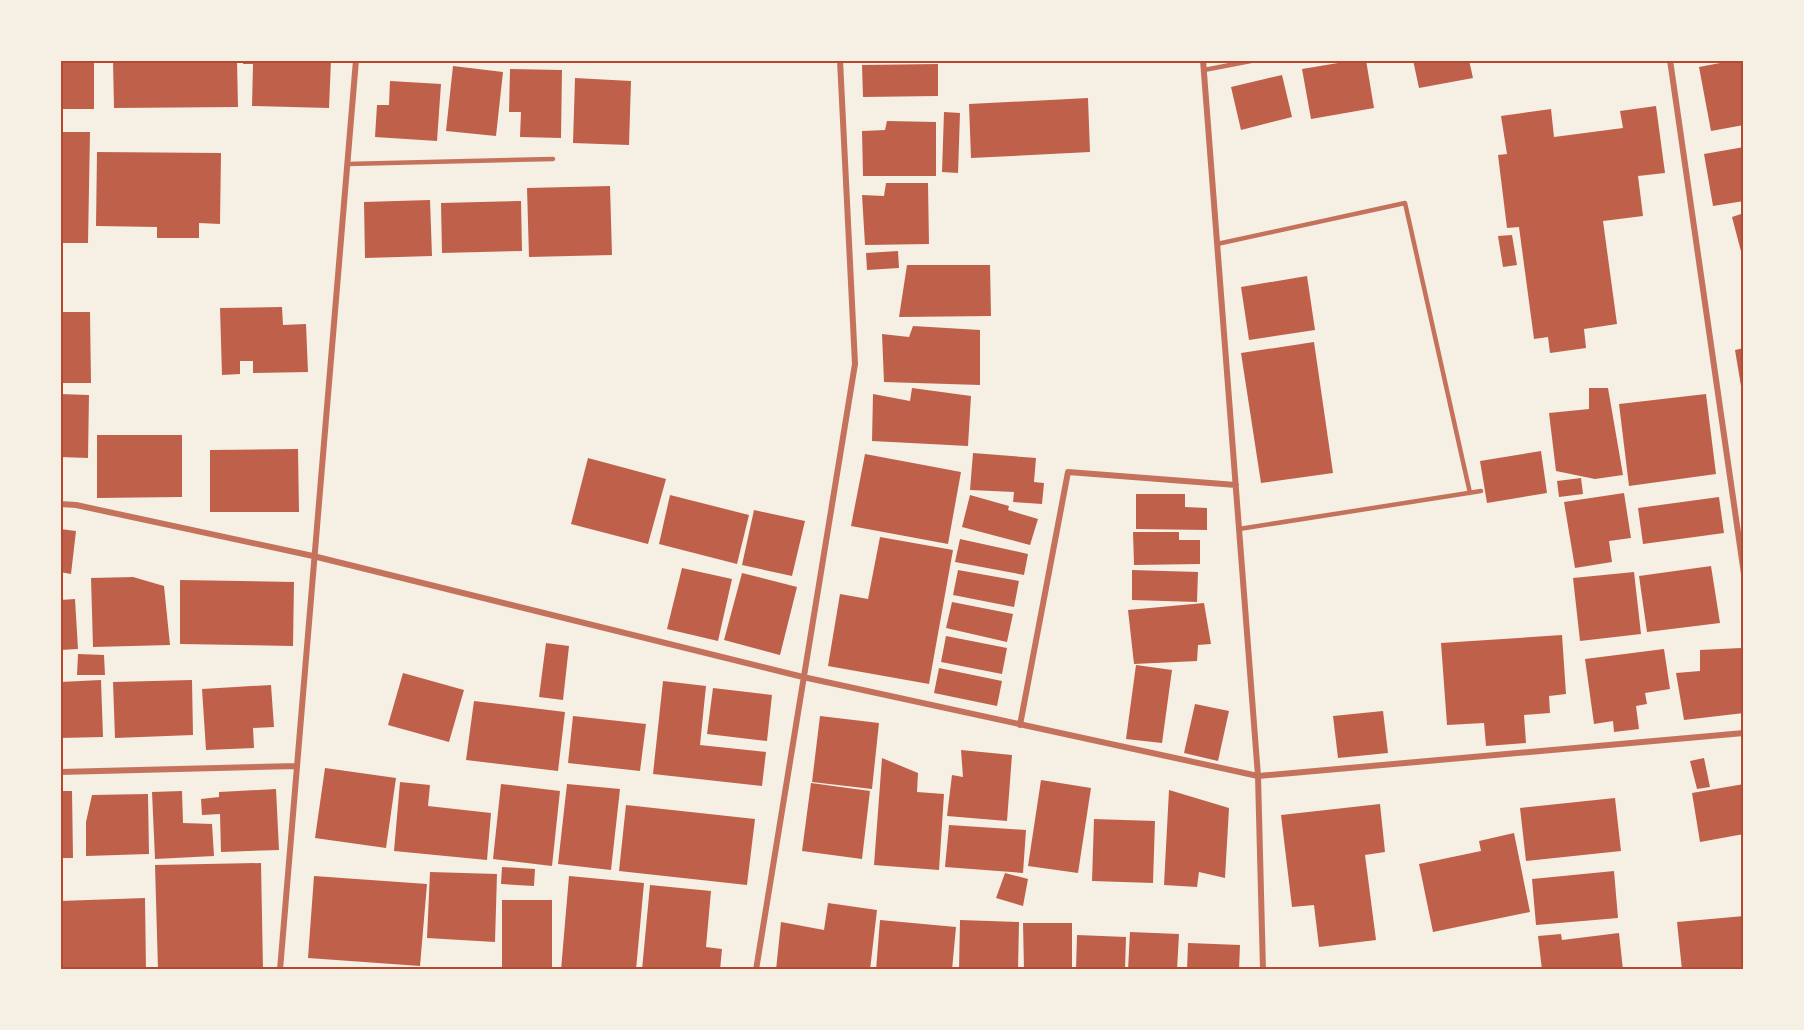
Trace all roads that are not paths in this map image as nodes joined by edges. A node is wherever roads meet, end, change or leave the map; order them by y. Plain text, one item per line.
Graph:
1 (356, 60) edge
2 (840, 60) edge
3 (1203, 60) edge
4 (1256, 60) edge
5 (1670, 60) edge
6 (1204, 70) junction
7 (553, 159) dead end
8 (347, 164) junction
9 (1217, 244) junction
10 (1236, 485) junction
11 (1481, 491) dead end
12 (1470, 493) junction
13 (60, 504) edge
14 (1239, 529) junction
15 (313, 556) junction
16 (1744, 574) edge
17 (803, 677) junction
18 (1020, 725) junction
19 (1744, 733) edge
20 (297, 766) junction
21 (60, 772) edge
22 (1258, 776) junction
23 (280, 970) edge
24 (756, 970) edge
25 (1263, 970) edge

1 - 8 street
2 - 17 street
3 - 6 street
4 - 6 lane
5 - 16 street
6 - 9 street
7 - 8 lane
8 - 15 street
9 - 10 street
9 - 12 lane
10 - 14 street
10 - 18 street
11 - 12 lane
12 - 14 lane
13 - 15 street
14 - 22 street
15 - 17 street
15 - 20 street
17 - 18 street
17 - 24 street
18 - 22 street
19 - 22 street
20 - 21 street
20 - 23 street
22 - 25 street

